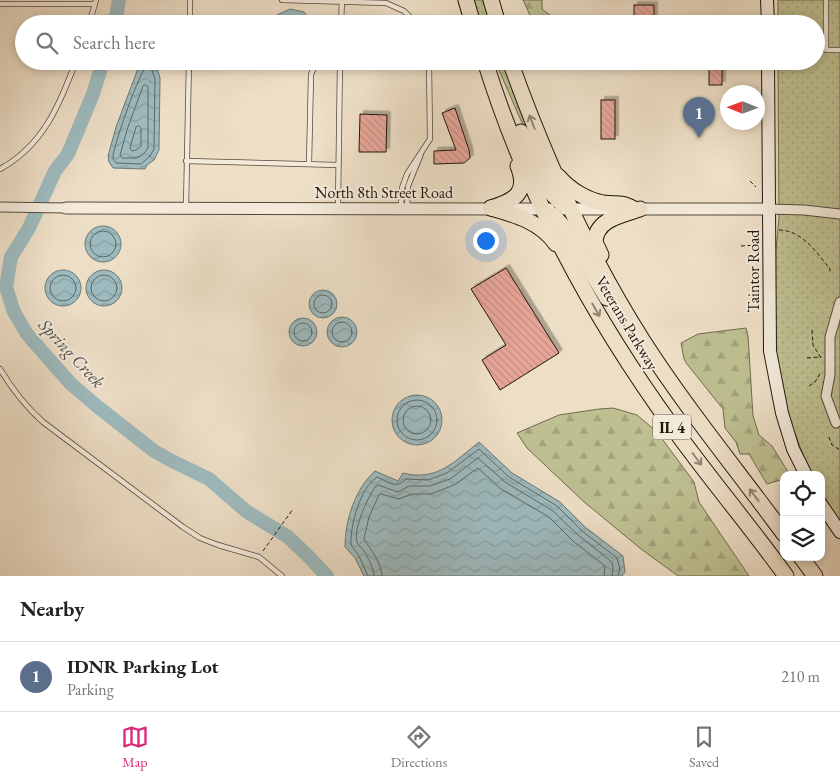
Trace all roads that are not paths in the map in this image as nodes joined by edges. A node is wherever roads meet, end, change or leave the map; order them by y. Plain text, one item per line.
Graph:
1 (190, 0) edge
2 (282, 0) edge
3 (466, 0) edge
4 (491, 0) edge
5 (767, 0) edge
6 (826, 0) edge
7 (342, 1) edge
8 (96, 2) edge
9 (0, 4) edge
10 (92, 15) edge
11 (190, 15) edge
12 (341, 15) edge
13 (408, 15) edge
14 (470, 15) edge
15 (495, 15) edge
16 (768, 15) edge
17 (840, 50) edge
18 (73, 70) edge
19 (189, 70) edge
20 (312, 70) edge
21 (340, 70) edge
22 (429, 70) edge
23 (487, 70) edge
24 (487, 70) edge
25 (489, 70) edge
26 (513, 70) edge
27 (768, 70) edge
28 (186, 162) junction
29 (309, 164) junction
30 (338, 165) junction
31 (550, 167) junction
32 (0, 169) edge
33 (0, 207) edge
34 (66, 208) joint
35 (186, 208) junction
36 (338, 208) junction
37 (491, 208) junction
38 (544, 208) junction
39 (404, 209) junction
40 (570, 209) junction
41 (769, 209) junction
42 (637, 210) junction
43 (840, 214) edge
44 (573, 267) junction
45 (840, 302) edge
46 (642, 339) junction
47 (656, 361) junction
48 (0, 369) edge
49 (836, 423) dead end
50 (804, 471) edge
51 (825, 510) edge
52 (780, 529) edge
53 (840, 532) edge
54 (804, 561) edge
55 (282, 576) edge
56 (786, 576) edge
57 (816, 576) edge

1 - 11 lane
2 - 7 lane
3 - 14 highway
4 - 15 highway
5 - 16 main road
6 - 17 lane
7 - 12 lane
7 - 13 lane
8 - 9 lane
8 - 10 lane
18 - 32 lane
19 - 28 lane
20 - 29 lane
21 - 30 lane
22 - 39 lane
23 - 37 highway
24 - 38 highway, Veterans Parkway / IL 4
25 - 40 highway
31 -> 26 highway, Veterans Parkway / IL 4
27 - 41 main road, Taintor Road
28 - 29 lane
28 - 35 lane
29 - 30 lane
30 - 36 lane
31 - 40 highway, Veterans Parkway / IL 4
31 - 42 highway
33 - 34 street, North 8th Street Road
34 - 35 street, North 8th Street Road
35 - 36 street, North 8th Street Road
36 - 39 street, North 8th Street Road
37 - 38 street, North 8th Street Road
37 - 39 street, North 8th Street Road
37 - 44 highway
38 - 40 street, North 8th Street Road
38 - 44 highway, Veterans Parkway / IL 4
38 - 47 highway
40 - 42 street, North 8th Street Road
40 - 46 highway, Veterans Parkway / IL 4
41 - 42 street, North 8th Street Road
41 - 43 street
41 - 50 main road, Taintor Road
42 - 46 highway
44 -> 56 highway, Veterans Parkway / IL 4
45 - 49 street
46 - 47 highway, Veterans Parkway / IL 4
52 -> 47 highway, Veterans Parkway / IL 4
48 - 55 lane
51 - 53 main road
54 - 57 highway

